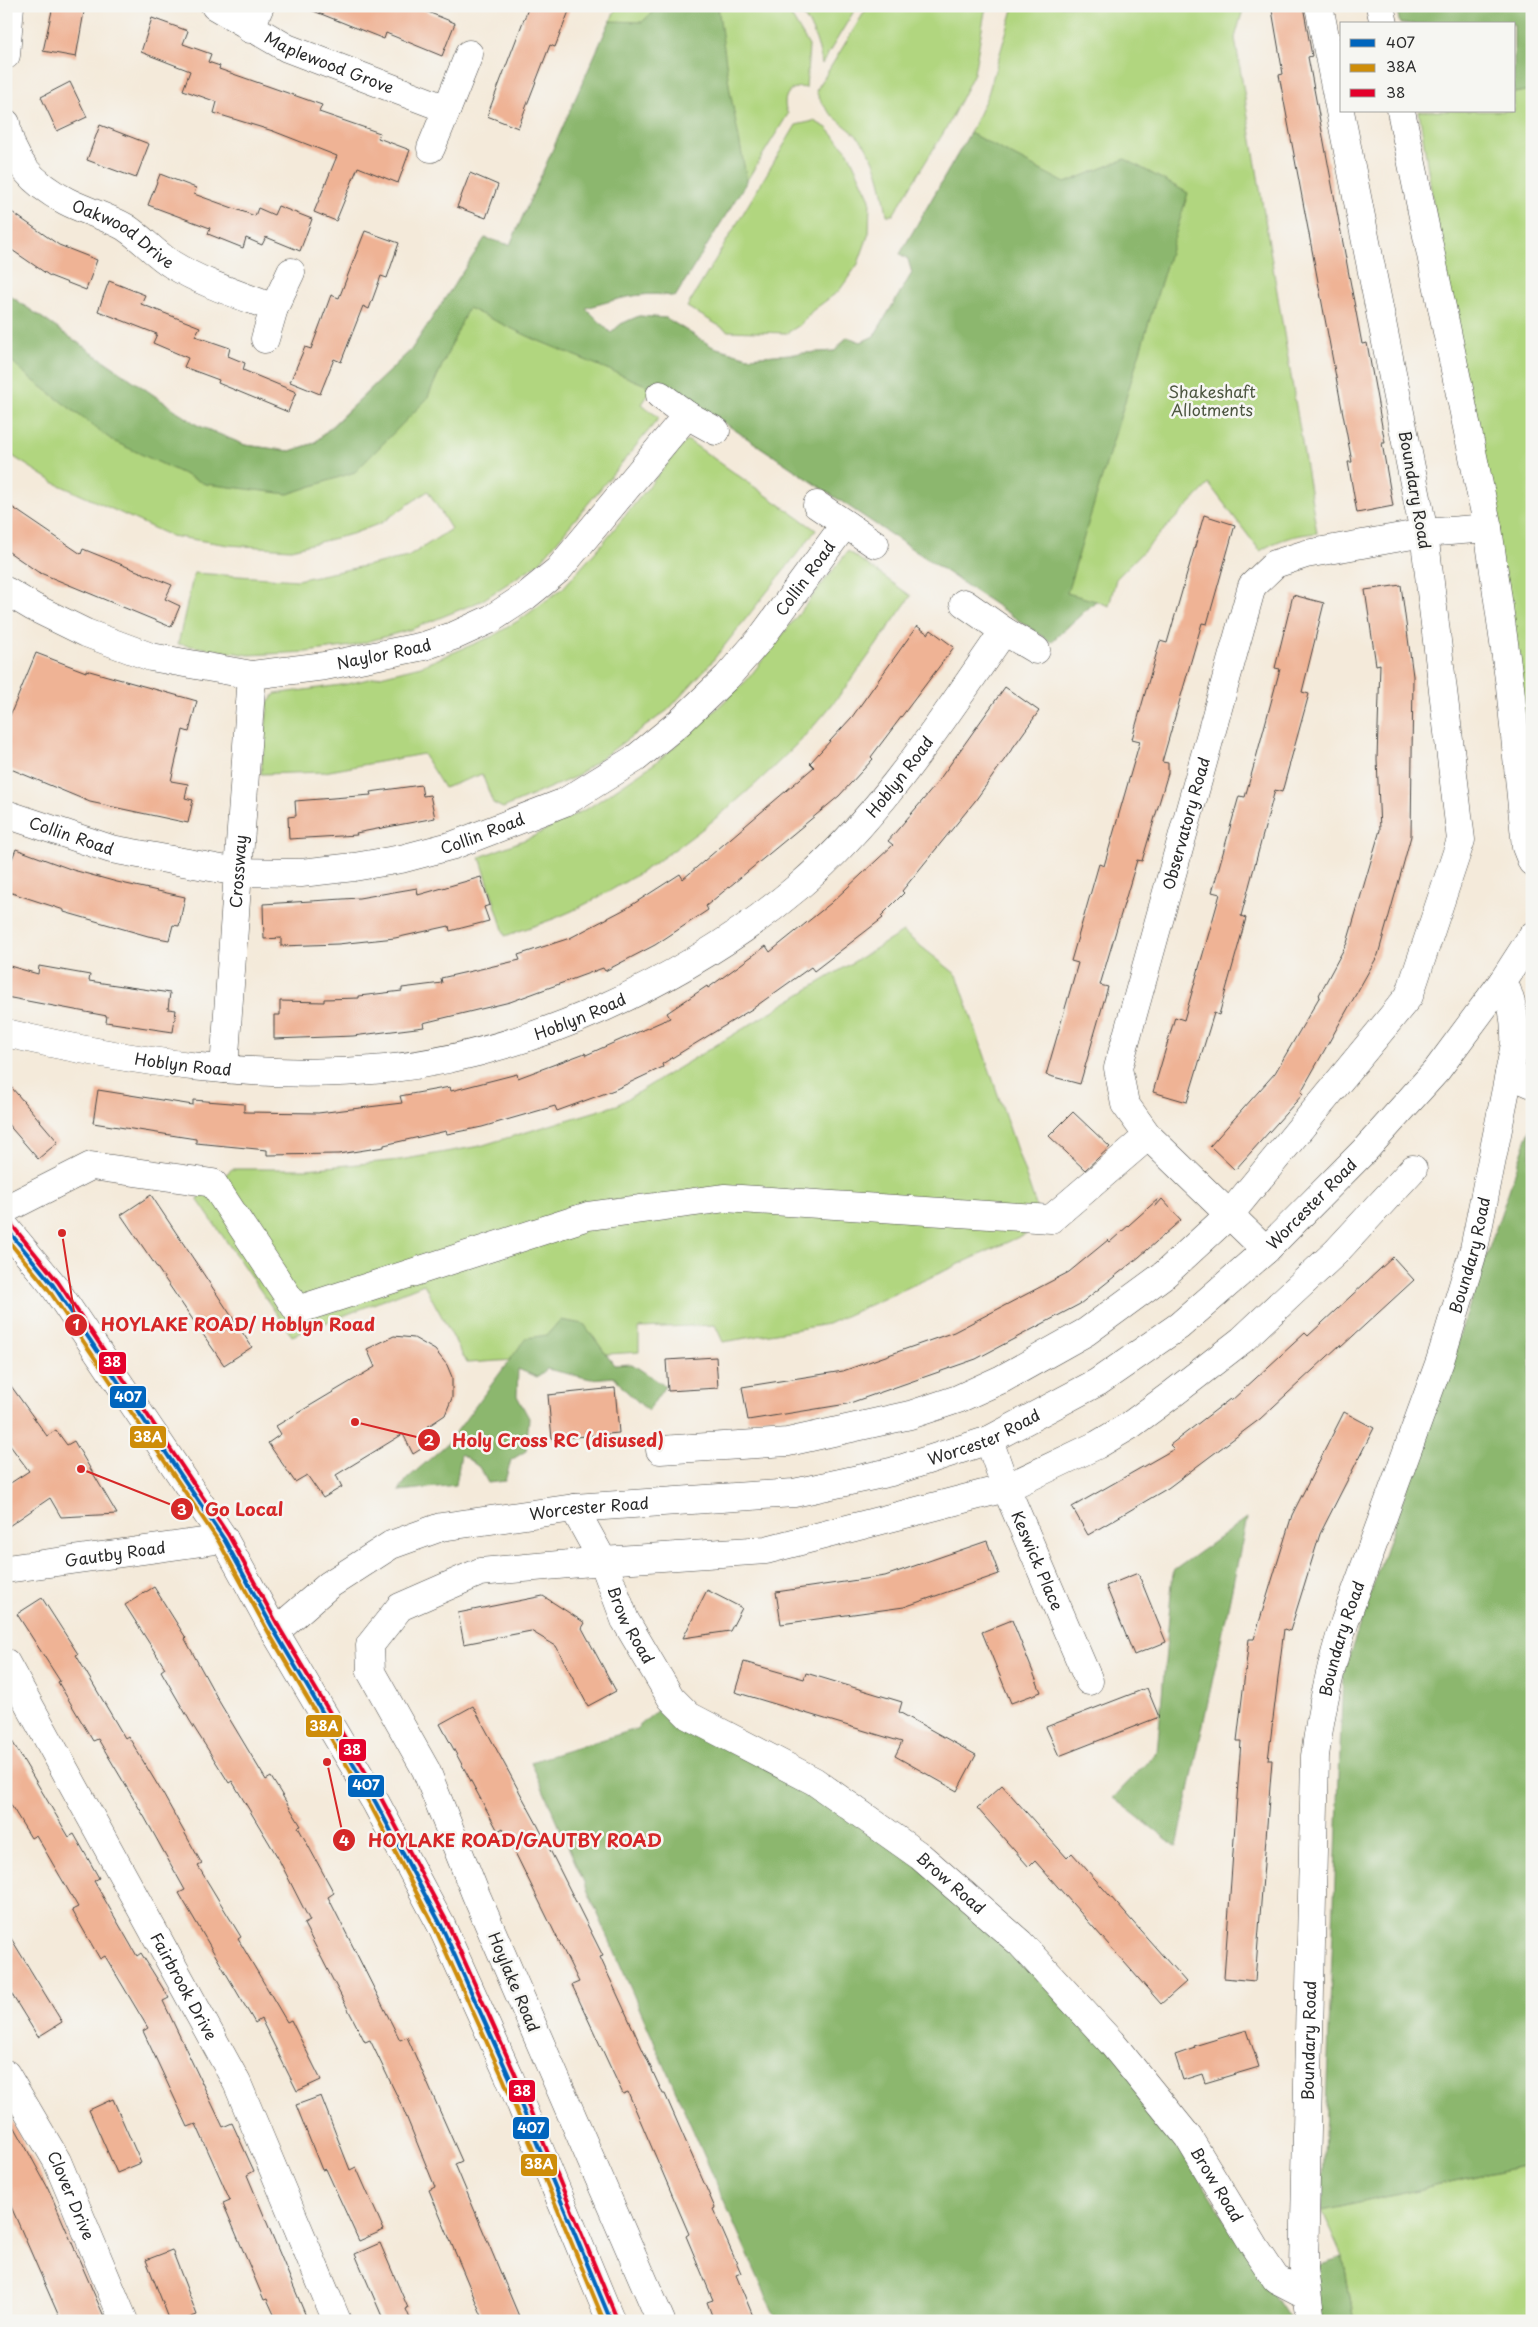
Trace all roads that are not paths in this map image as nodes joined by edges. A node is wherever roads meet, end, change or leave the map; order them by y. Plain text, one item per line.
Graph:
1 (215, 6) edge
2 (1320, 6) edge
3 (1380, 6) edge
4 (8, 17) edge
5 (255, 18) edge
6 (1384, 22) edge
7 (469, 54) dead end
8 (6, 55) edge
9 (1340, 107) edge
10 (447, 109) junction
11 (1341, 112) edge
12 (1400, 112) edge
13 (6, 123) edge
14 (431, 148) dead end
15 (292, 272) dead end
16 (274, 308) junction
17 (265, 339) dead end
18 (660, 395) dead end
19 (687, 415) junction
20 (716, 431) dead end
21 (817, 505) dead end
22 (845, 524) junction
23 (1488, 528) junction
24 (1424, 533) junction
25 (874, 544) dead end
26 (6, 591) edge
27 (964, 603) dead end
28 (1004, 631) junction
29 (1036, 650) dead end
30 (252, 675) junction
31 (6, 814) edge
32 (1532, 862) edge
33 (238, 872) junction
34 (1532, 936) edge
35 (1504, 981) junction
36 (6, 1034) edge
37 (224, 1069) junction
38 (1521, 1079) edge
39 (1148, 1136) junction
40 (1413, 1169) dead end
41 (6, 1208) edge
42 (1230, 1214) junction
43 (6, 1228) edge
44 (1266, 1250) junction
45 (989, 1440) junction
46 (660, 1450) dead end
47 (1006, 1488) junction
48 (574, 1508) junction
49 (224, 1539) junction
50 (603, 1560) junction
51 (6, 1569) edge
52 (275, 1632) junction
53 (6, 1663) edge
54 (1089, 1681) dead end
55 (6, 2074) edge
56 (1309, 2308) edge
57 (124, 2321) edge
58 (337, 2321) edge
59 (611, 2321) edge
60 (660, 2321) edge

1 - 5 street, Maplewood Grove
2 - 9 street, Boundary Road
3 - 6 street
4 - 8 street
5 - 10 street, Maplewood Grove
7 - 10 street
10 - 14 street
11 - 24 street, Boundary Road
12 - 23 street
13 - 16 street, Oakwood Drive
15 - 16 street
16 - 17 street
18 - 19 street
19 - 20 street
19 - 30 street, Naylor Road
21 - 22 street
22 - 25 street
22 - 33 street, Collin Road
23 - 24 street, Observatory Road
23 - 32 street
24 - 39 street, Observatory Road
24 - 42 street, Boundary Road
26 - 30 street, Naylor Road
27 - 28 street
28 - 29 street
28 - 37 street, Hoblyn Road
30 - 33 street, Crossway
31 - 33 street, Collin Road
33 - 37 street, Crossway
34 - 35 street, Worcester Road
35 - 38 street, Boundary Road
35 - 44 street, Worcester Road
36 - 37 street, Hoblyn Road
38 - 56 street, Boundary Road
39 - 41 street
39 - 42 street, Observatory Road
40 - 47 street
42 - 44 street, Observatory Road
42 - 46 street
43 - 49 street
44 - 45 street, Worcester Road
45 - 47 street, Keswick Place
45 - 48 street, Worcester Road
47 - 50 street
47 - 54 street, Keswick Place
48 - 50 street, Brow Road
48 - 52 street, Worcester Road
49 - 51 street, Gautby Road
49 - 52 street
50 - 56 street, Brow Road
50 - 60 street, Hoylake Road
52 - 59 street
53 - 58 street, Fairbrook Drive
55 - 57 street, Clover Drive

